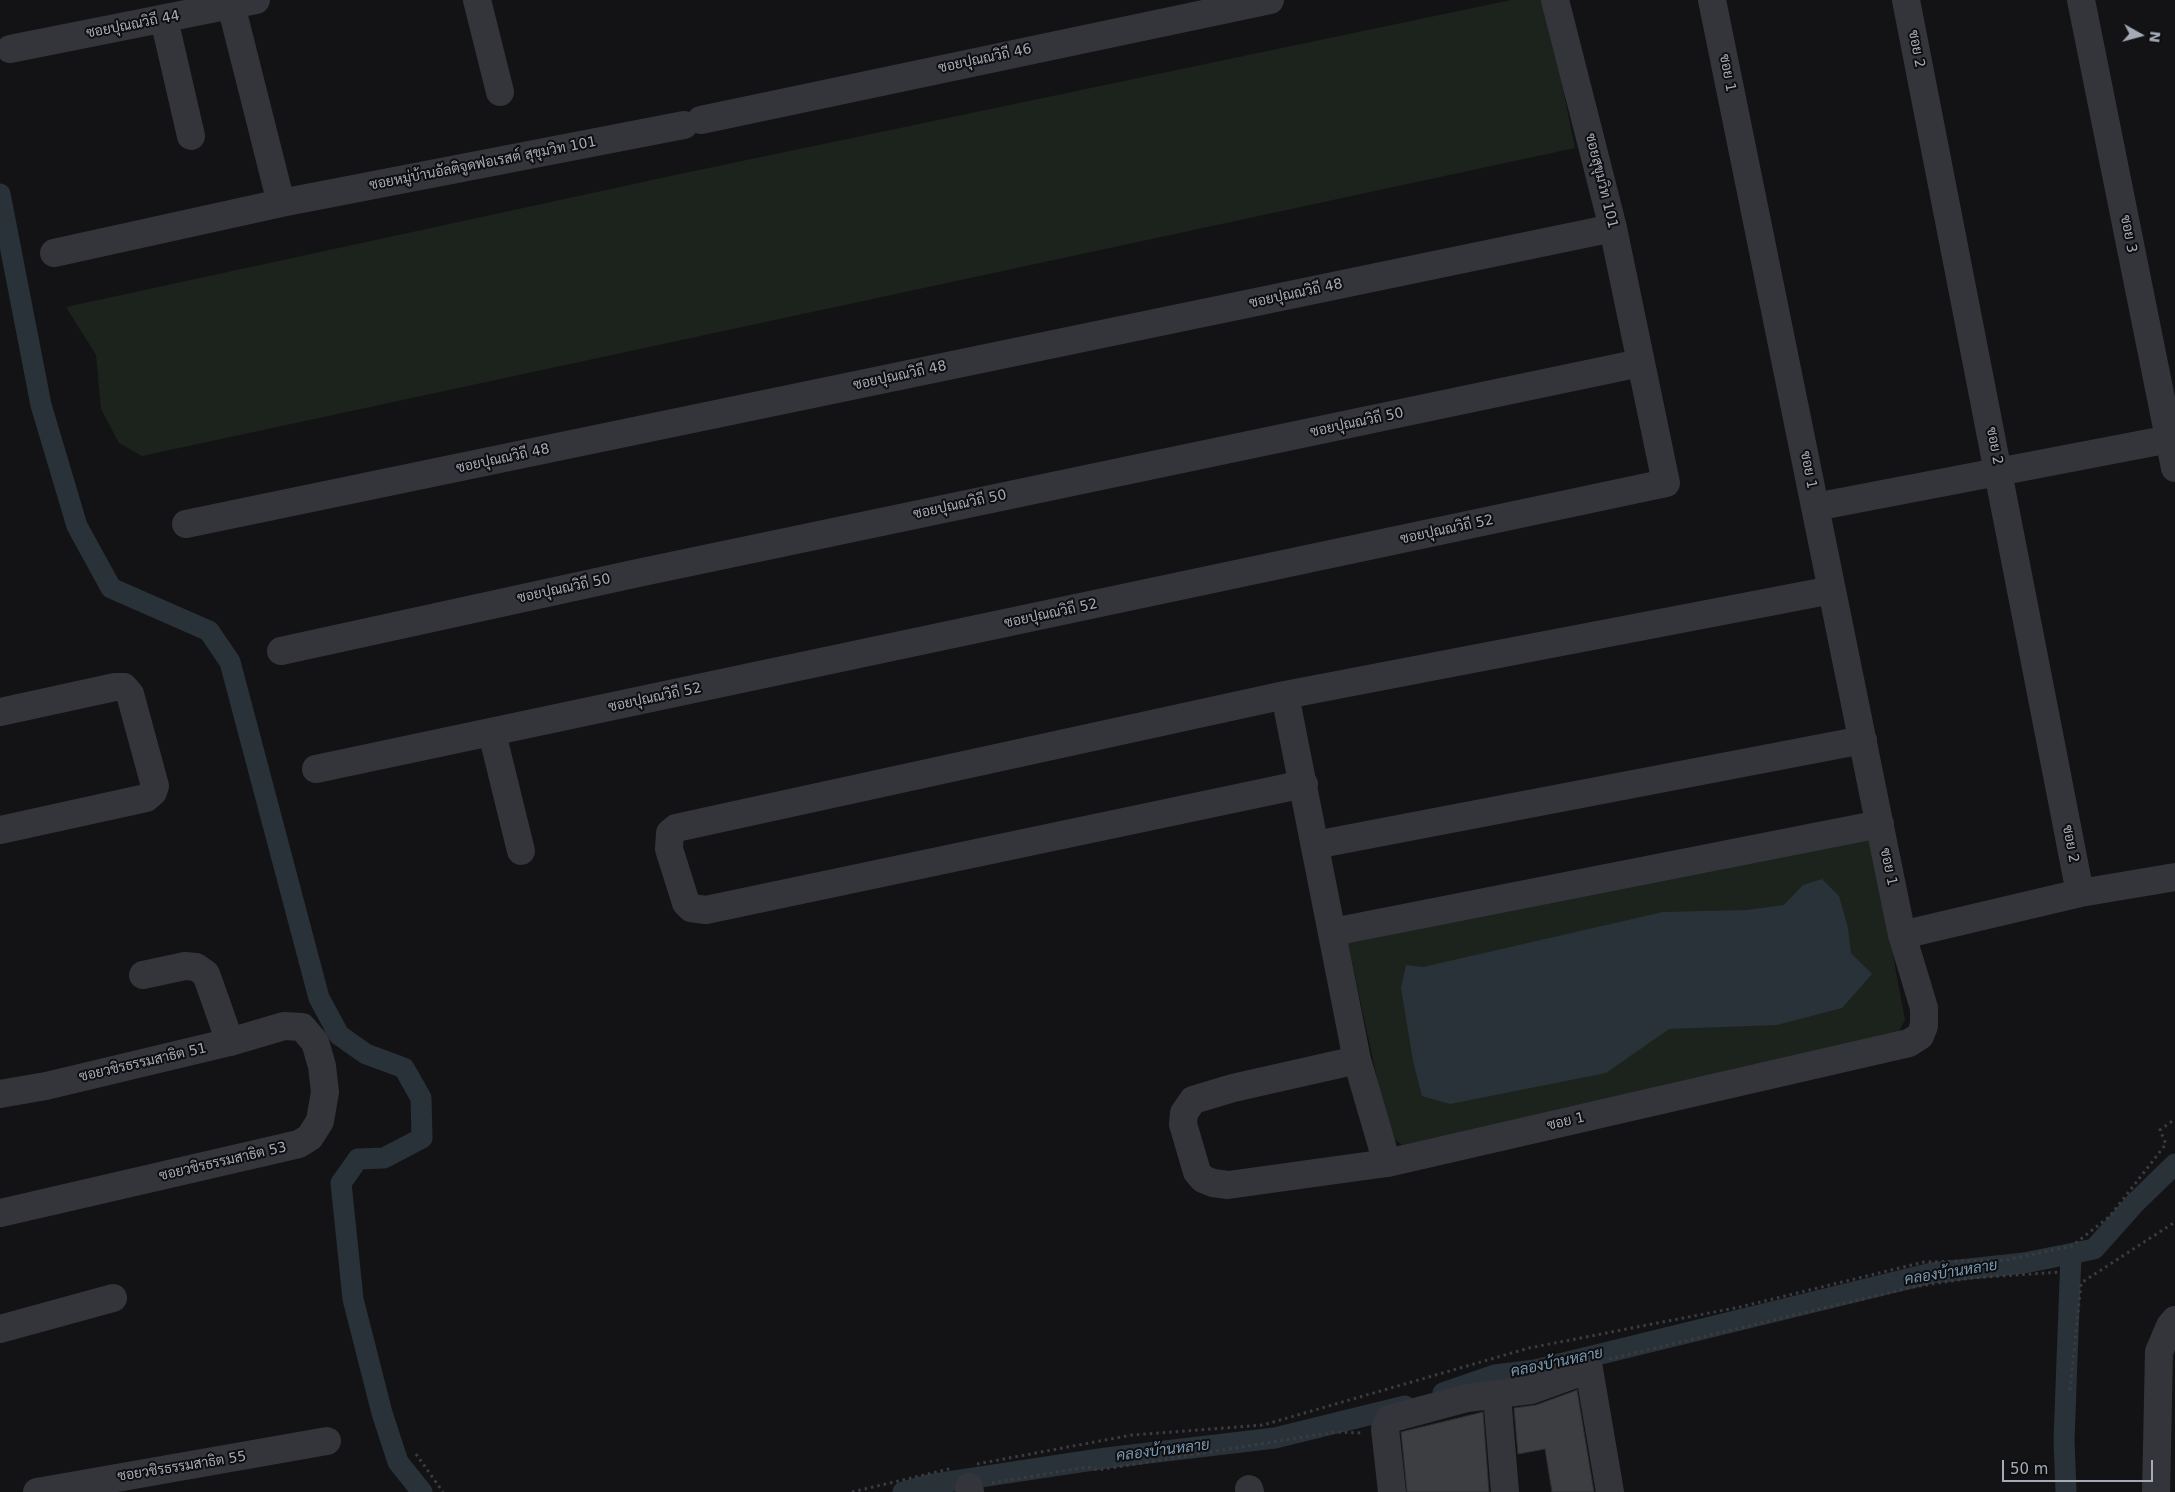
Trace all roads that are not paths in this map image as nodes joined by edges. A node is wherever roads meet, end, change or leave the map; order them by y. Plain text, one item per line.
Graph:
1 (477, 0) edge
2 (1270, 0) edge
3 (1555, 0) edge
4 (1712, 0) edge
5 (1906, 0) edge
6 (2081, 0) edge
7 (244, 3) edge
8 (164, 19) junction
9 (10, 50) dead end
10 (500, 92) dead end
11 (692, 122) joint
12 (191, 136) dead end
13 (281, 203) junction
14 (1613, 228) junction
15 (54, 253) dead end
16 (1640, 363) junction
17 (2172, 439) edge
18 (2175, 468) edge
19 (1999, 472) junction
20 (1815, 507) junction
21 (186, 524) dead end
22 (1832, 590) junction
23 (281, 651) dead end
24 (1285, 695) junction
25 (0, 712) edge
26 (492, 732) junction
27 (1862, 740) junction
28 (316, 770) dead end
29 (1304, 784) junction
30 (1880, 824) junction
31 (0, 830) edge
32 (1315, 844) junction
33 (521, 851) dead end
34 (2175, 877) edge
35 (2080, 893) junction
36 (1333, 932) junction
37 (1902, 935) junction
38 (143, 975) dead end
39 (284, 1026) joint
40 (230, 1042) junction
41 (1357, 1060) junction
42 (0, 1094) edge
43 (1387, 1163) junction
44 (0, 1214) edge
45 (114, 1298) dead end
46 (2175, 1320) edge
47 (0, 1329) edge
48 (1497, 1396) junction
49 (327, 1441) dead end
50 (37, 1492) edge
51 (1392, 1492) edge
52 (1505, 1492) edge
53 (1610, 1492) edge
54 (2156, 1492) edge

1 - 10 street
2 - 11 street, ซอยปุณณวิถี 46
3 - 14 street, ซอยสุขุมวิท 101
4 - 20 street, ซอย 1
5 - 19 street, ซอย 2
6 - 17 street, ซอย 3
7 - 8 street, ซอยปุณณวิถี 44
7 - 13 street
8 - 9 street, ซอยปุณณวิถี 44
8 - 12 street
11 - 13 street, ซอยหมู่บ้านอัลติจูดฟอเรสต์ สุขุมวิท 101
13 - 15 street, ซอยหมู่บ้านอัลติจูดฟอเรสต์ สุขุมวิท 101
14 - 16 street, ซอยสุขุมวิท 101
14 - 21 street, ซอยปุณณวิถี 48
16 - 23 street, ซอยปุณณวิถี 50
16 - 26 street, ซอยปุณณวิถี 52
17 - 18 street, ซอย 3
17 - 19 street
19 - 20 street
19 - 35 street, ซอย 2
20 - 22 street, ซอย 1
22 - 24 street
22 - 27 street, ซอย 1
24 - 29 street
24 - 29 street
25 - 31 street
26 - 28 street, ซอยปุณณวิถี 52
26 - 33 street
27 - 30 street, ซอย 1
27 - 32 street
29 - 32 street
30 - 36 street
30 - 37 street, ซอย 1
32 - 36 street
34 - 35 street
35 - 37 street
36 - 41 street
37 - 43 street, ซอย 1
38 - 40 street
39 - 40 street, ซอยวชิรธรรมสาธิต 51
39 - 44 street, ซอยวชิรธรรมสาธิต 53
40 - 42 street, ซอยวชิรธรรมสาธิต 51
41 - 43 street
41 - 43 street, ซอย 1
45 - 47 street
46 - 54 street
48 - 51 street
48 - 52 street
48 - 53 street
49 - 50 street, ซอยวชิรธรรมสาธิต 55

